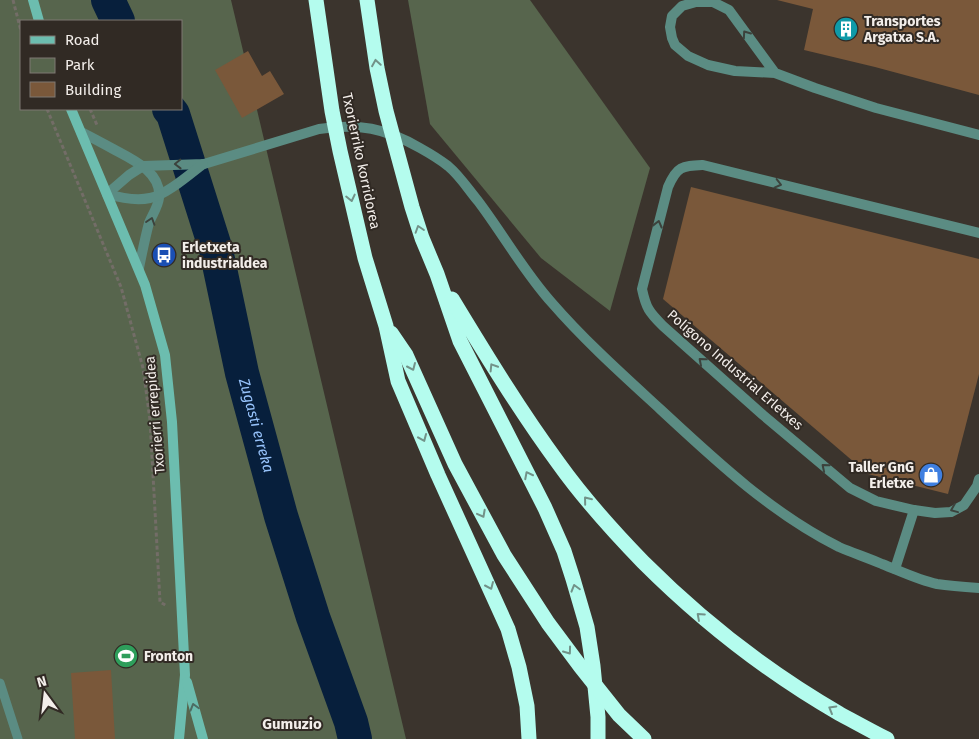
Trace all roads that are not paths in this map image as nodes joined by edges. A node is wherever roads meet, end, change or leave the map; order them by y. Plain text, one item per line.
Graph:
1 (34, 0) edge
2 (316, 0) edge
3 (367, 0) edge
4 (39, 20) edge
5 (774, 74) junction
6 (71, 110) edge
7 (81, 132) junction
8 (979, 135) edge
9 (204, 164) junction
10 (148, 166) junction
11 (107, 194) junction
12 (162, 194) junction
13 (979, 233) edge
14 (139, 268) junction
15 (437, 274) junction
16 (386, 326) junction
17 (979, 479) edge
18 (914, 510) junction
19 (895, 569) junction
20 (979, 588) edge
21 (185, 675) junction
22 (0, 683) edge
23 (881, 736) edge
24 (18, 739) edge
25 (179, 739) edge
26 (203, 739) edge
27 (529, 739) edge
28 (598, 739) edge
29 (644, 739) edge

1 - 4 main road
2 -> 16 highway, Txorierriko korridorea
15 -> 3 highway
5 -> 5 street
5 - 8 street
6 - 7 main road, Txorierri errepidea
7 - 10 street
7 - 11 main road, Txorierri errepidea
9 -> 10 street
9 - 12 street
9 - 19 street
10 - 11 street
10 - 12 street
11 - 12 street
11 - 14 main road, Txorierri errepidea
14 -> 12 street
18 -> 13 street, Polígono Industrial Erletxes
14 - 21 main road, Txorierri errepidea
23 -> 15 highway
28 -> 15 highway
16 -> 27 highway
16 -> 29 highway
17 -> 18 street, Polígono Industrial Erletxes
18 - 19 street
19 - 20 street
21 - 25 main road
26 -> 21 main road
22 - 24 lane

